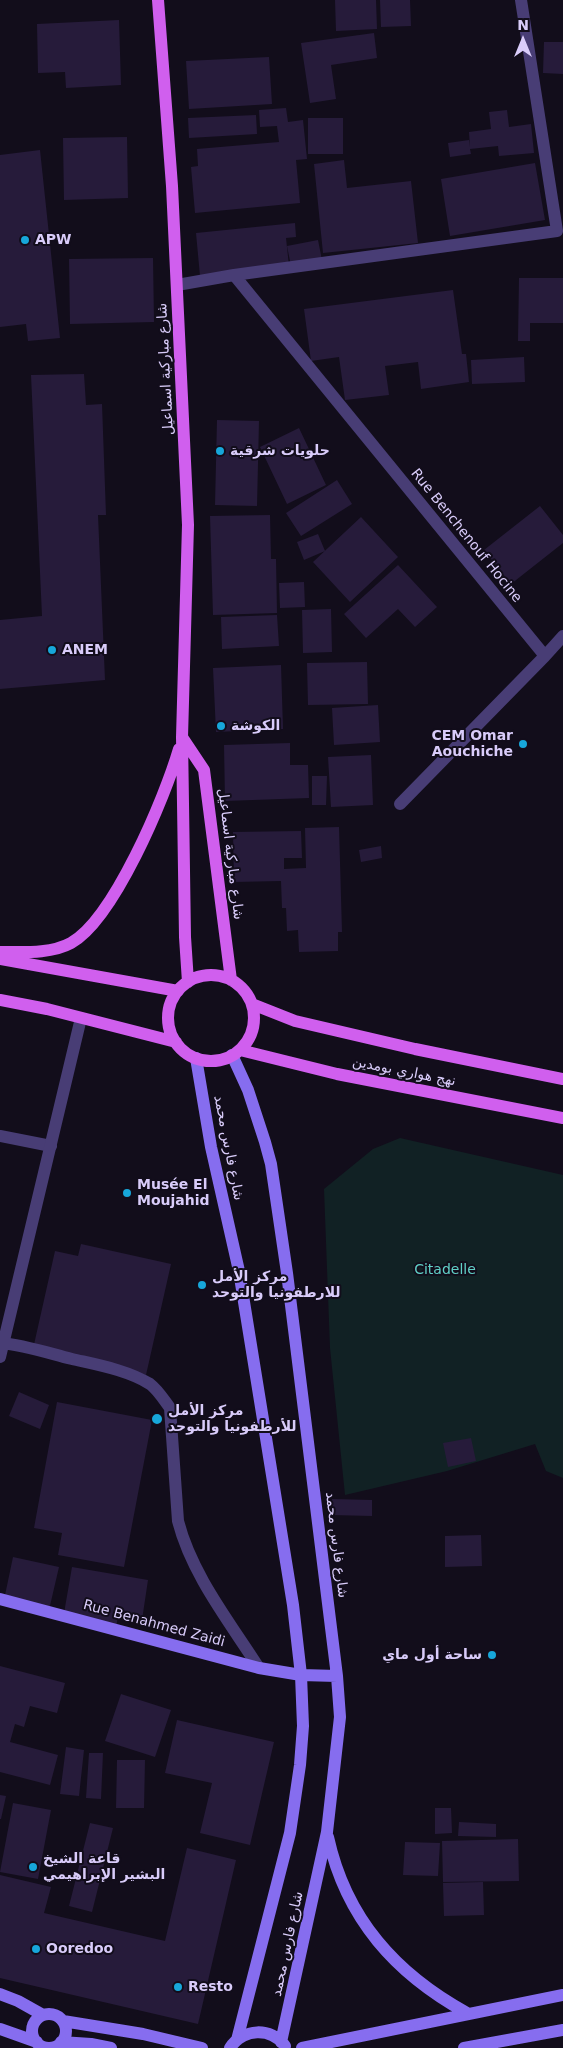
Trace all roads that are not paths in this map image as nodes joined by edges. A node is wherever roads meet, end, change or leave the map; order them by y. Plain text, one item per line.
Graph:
1 (158, 0) edge
2 (522, 0) edge
3 (234, 275) junction
4 (177, 285) junction
5 (563, 636) edge
6 (545, 656) junction
7 (182, 737) junction
8 (400, 804) dead end
9 (0, 952) edge
10 (0, 959) edge
11 (231, 980) junction
12 (188, 982) junction
13 (178, 991) junction
14 (0, 1000) edge
15 (252, 1004) junction
16 (81, 1018) junction
17 (176, 1042) junction
18 (236, 1053) junction
19 (196, 1058) junction
20 (563, 1079) edge
21 (563, 1118) edge
22 (0, 1136) edge
23 (51, 1146) junction
24 (2, 1343) edge
25 (0, 1357) edge
26 (0, 1599) edge
27 (259, 1668) junction
28 (301, 1675) junction
29 (337, 1676) junction
30 (327, 1832) junction
31 (0, 1994) edge
32 (563, 1995) edge
33 (467, 2013) junction
34 (43, 2015) junction
35 (63, 2021) junction
36 (0, 2029) edge
37 (563, 2030) edge
38 (62, 2042) junction
39 (234, 2044) edge
40 (284, 2045) edge
41 (43, 2046) edge
42 (111, 2048) edge
43 (202, 2048) edge
44 (302, 2048) edge
45 (464, 2048) edge

1 - 4 main road, شارع مباركية اسماعيل
2 - 3 street
3 - 4 street
3 - 6 street, Rue Benchenouf Hocine
4 - 7 main road, شارع مباركية اسماعيل
5 - 6 street
6 - 8 street
7 - 9 main road
7 - 11 main road, شارع مباركية اسماعيل
7 - 12 main road, شارع مباركية اسماعيل
10 - 13 main road
11 - 12 main road
11 - 15 main road
12 - 13 main road
13 - 17 main road
14 - 16 main road
15 - 18 main road
15 - 20 main road, نهج هواري بومدين
16 - 17 main road
16 - 23 street
17 - 19 main road
18 - 19 main road
18 - 21 main road, نهج هواري بومدين
18 - 29 street, شارع فارس محمد
19 - 28 street, شارع فارس محمد
22 - 23 street
23 - 24 street
24 - 25 street
24 - 27 street
26 - 27 street, Rue Benahmed Zaidi
27 - 28 street, Rue Benahmed Zaidi
28 - 29 street, Rue Benahmed Zaidi
28 - 39 street, شارع فارس محمد
29 - 30 street, شارع فارس محمد
30 - 33 street
30 - 40 street, شارع فارس محمد
31 - 34 street
32 - 33 street
33 - 44 street
34 - 35 street
34 - 41 street
35 - 38 street
35 - 43 street
36 - 41 street
37 - 45 street
38 - 41 street
38 - 42 street
39 - 40 street

